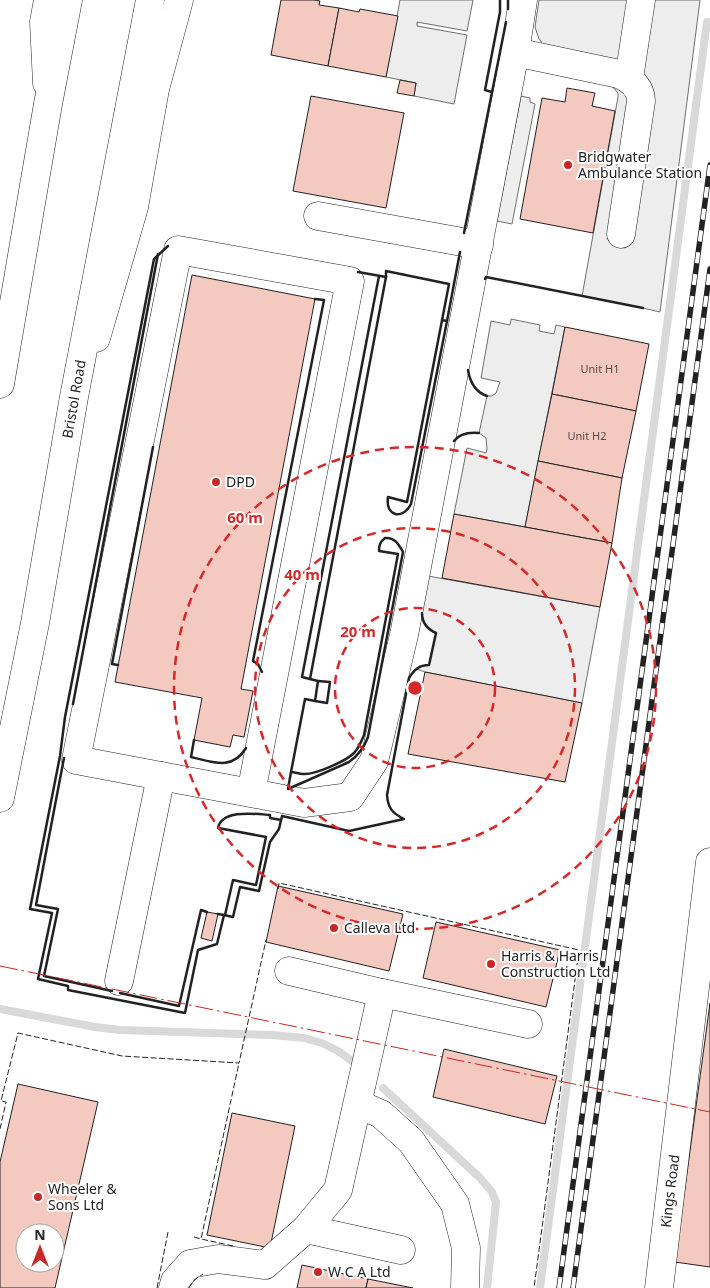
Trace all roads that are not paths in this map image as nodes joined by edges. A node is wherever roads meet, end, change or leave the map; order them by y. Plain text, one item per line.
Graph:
1 (48, 0) edge
2 (68, 0) edge
3 (150, 0) edge
4 (179, 0) edge
5 (523, 0) edge
6 (641, 0) edge
7 (515, 52) junction
8 (629, 78) junction
9 (48, 104) junction
10 (318, 216) dead end
11 (621, 234) dead end
12 (479, 245) junction
13 (0, 384) edge
14 (66, 441) junction
15 (161, 776) junction
16 (251, 792) junction
17 (0, 798) edge
18 (710, 862) edge
19 (289, 971) dead end
20 (119, 981) dead end
21 (382, 993) junction
22 (528, 1024) dead end
23 (358, 1104) junction
24 (306, 1229) junction
25 (401, 1250) dead end
26 (173, 1288) edge
27 (465, 1288) edge
28 (659, 1288) edge

1 - 9 street
2 - 9 street
3 - 14 street, Bristol Road
4 - 14 street
5 - 7 street
6 - 8 street
7 - 8 street
7 - 12 street
8 - 11 street
9 - 13 street
10 - 12 street
12 - 16 street
14 - 17 street, Bristol Road
15 - 16 street
15 - 16 street
15 - 20 street
18 - 28 street, Kings Road
19 - 21 street
21 - 22 street
21 - 23 street
23 - 24 street
23 - 27 street
24 - 25 street
24 - 26 street

